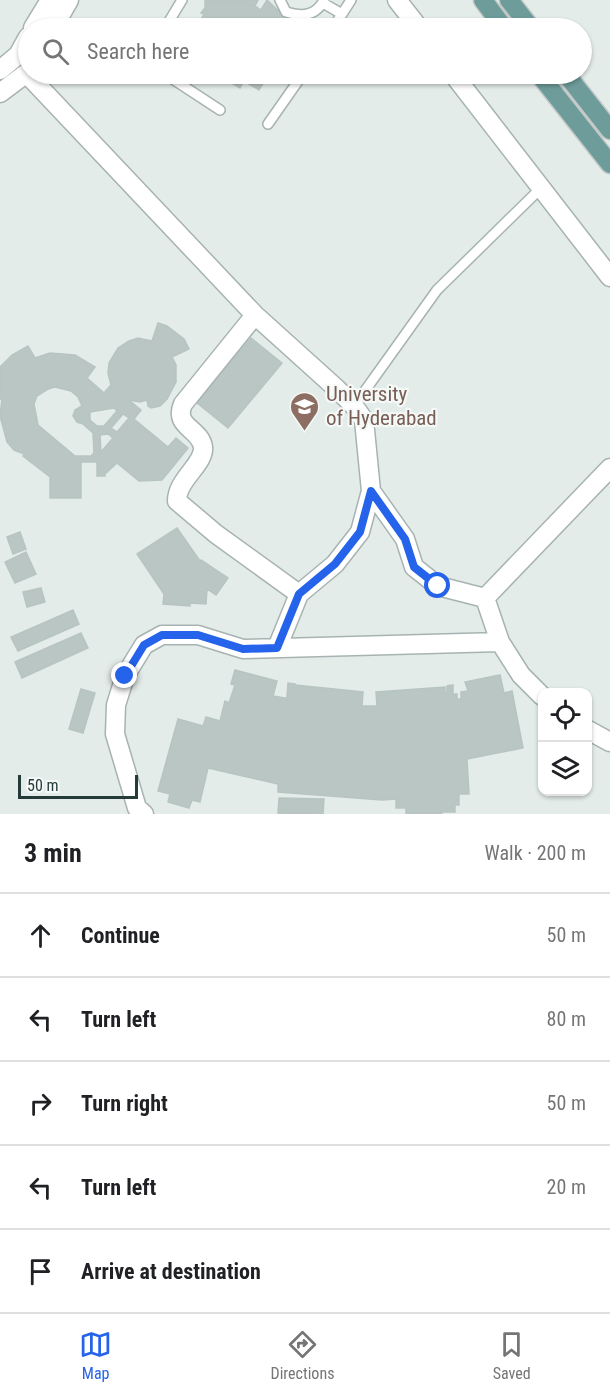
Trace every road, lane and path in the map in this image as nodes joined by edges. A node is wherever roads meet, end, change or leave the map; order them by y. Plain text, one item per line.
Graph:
1 (51, 0) edge
2 (69, 0) edge
3 (182, 0) edge
4 (280, 0) edge
5 (351, 0) edge
6 (397, 0) edge
7 (483, 0) edge
8 (509, 0) edge
9 (324, 2) edge
10 (342, 14) junction
11 (39, 18) edge
12 (59, 18) edge
13 (171, 18) edge
14 (339, 18) edge
15 (411, 18) edge
16 (496, 18) edge
17 (523, 18) edge
18 (18, 55) edge
19 (0, 70) edge
20 (18, 80) edge
21 (38, 84) edge
22 (180, 84) edge
23 (296, 84) edge
24 (461, 84) edge
25 (547, 84) edge
26 (574, 84) edge
27 (0, 93) edge
28 (220, 110) dead end
29 (268, 124) dead end
30 (610, 130) edge
31 (610, 164) edge
32 (540, 189) junction
33 (610, 278) edge
34 (255, 315) junction
35 (354, 406) junction
36 (610, 468) edge
37 (371, 491) junction
38 (299, 594) junction
39 (485, 598) junction
40 (500, 642) junction
41 (277, 648) junction
42 (538, 691) edge
43 (592, 732) edge
44 (610, 742) edge
45 (144, 814) edge

1 - 11 street
2 - 12 street
3 - 13 lane
4 - 9 lane
5 - 10 lane
6 - 15 street
7 - 16 main road
8 - 17 main road
9 - 10 lane
10 - 14 lane
18 - 19 street
20 - 27 street
21 - 34 street
22 - 28 lane
23 - 29 lane
24 - 32 street
25 - 31 main road
26 - 30 main road
32 - 33 street
32 - 35 lane
34 - 35 street
34 - 38 street
35 - 37 street
36 - 39 street
37 - 38 street
37 - 39 street
38 - 41 street
39 - 40 street
40 - 41 street
40 - 42 street
41 - 45 street
43 - 44 street

